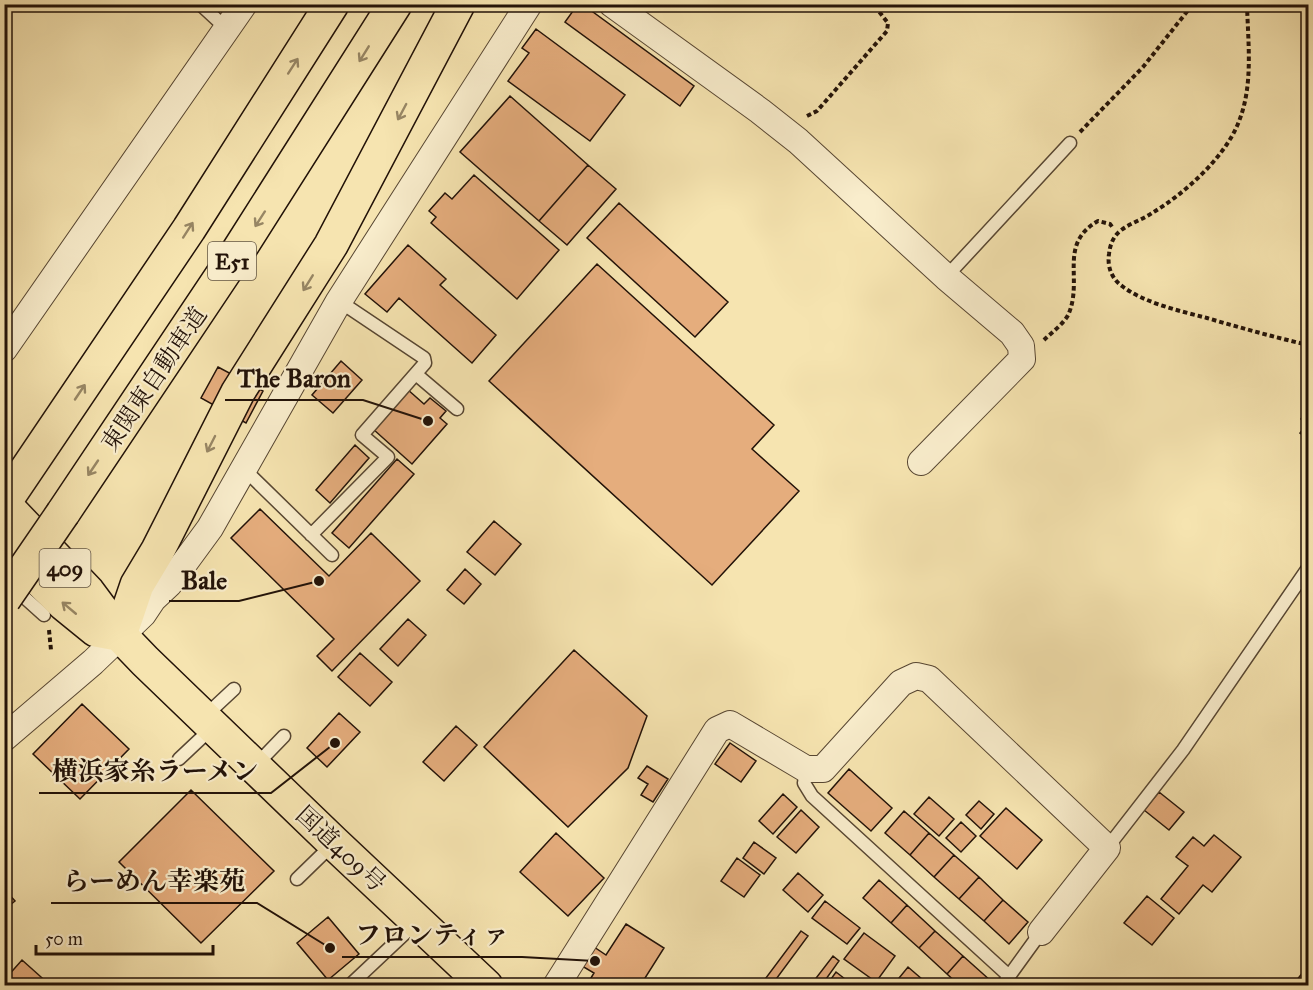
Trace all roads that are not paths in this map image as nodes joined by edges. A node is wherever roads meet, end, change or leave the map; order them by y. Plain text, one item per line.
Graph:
1 (200, 4) edge
2 (244, 4) edge
3 (332, 4) edge
4 (395, 4) edge
5 (458, 4) edge
6 (530, 4) edge
7 (612, 4) edge
8 (227, 29) junction
9 (1070, 143) road end
10 (946, 277) junction
11 (339, 300) junction
12 (4, 350) edge
13 (417, 375) junction
14 (457, 409) dead end
15 (921, 462) dead end
16 (244, 469) junction
17 (4, 504) edge
18 (311, 535) junction
19 (4, 545) edge
20 (332, 555) dead end
21 (1308, 568) edge
22 (4, 579) edge
23 (4, 599) edge
24 (44, 615) dead end
25 (120, 635) junction
26 (234, 689) dead end
27 (208, 722) junction
28 (284, 736) dead end
29 (4, 738) edge
30 (179, 759) dead end
31 (254, 766) junction
32 (806, 770) junction
33 (334, 843) junction
34 (1107, 848) junction
35 (297, 879) dead end
36 (417, 921) junction
37 (1041, 932) joint
38 (1005, 981) edge
39 (349, 986) edge
40 (486, 986) edge
41 (556, 986) edge

1 - 8 lane
2 - 8 street
17 -> 3 highway, E51
4 -> 23 highway, 東関東自動車道 / E51, bridge
5 -> 25 highway
6 - 11 street
7 - 10 street
8 - 12 street
9 - 10 lane
10 - 15 street
11 - 13 lane
11 - 16 street
13 - 14 lane
13 - 18 lane
16 - 18 lane
16 - 25 street
17 - 25 highway, 国道409号 / 409
18 - 20 lane
25 -> 19 highway, 国道409号 / 409
21 - 34 lane
22 - 24 lane
25 - 27 highway, 国道409号 / 409
25 - 29 street
26 - 27 lane
27 - 30 lane
27 - 31 highway, 国道409号 / 409
28 - 31 lane
31 - 33 highway, 国道409号 / 409
32 - 34 street
32 - 38 lane
32 - 41 street
33 - 35 lane
33 - 36 highway, 国道409号 / 409
34 - 37 street
36 - 39 lane
36 - 40 highway, 国道409号 / 409
37 - 38 lane

